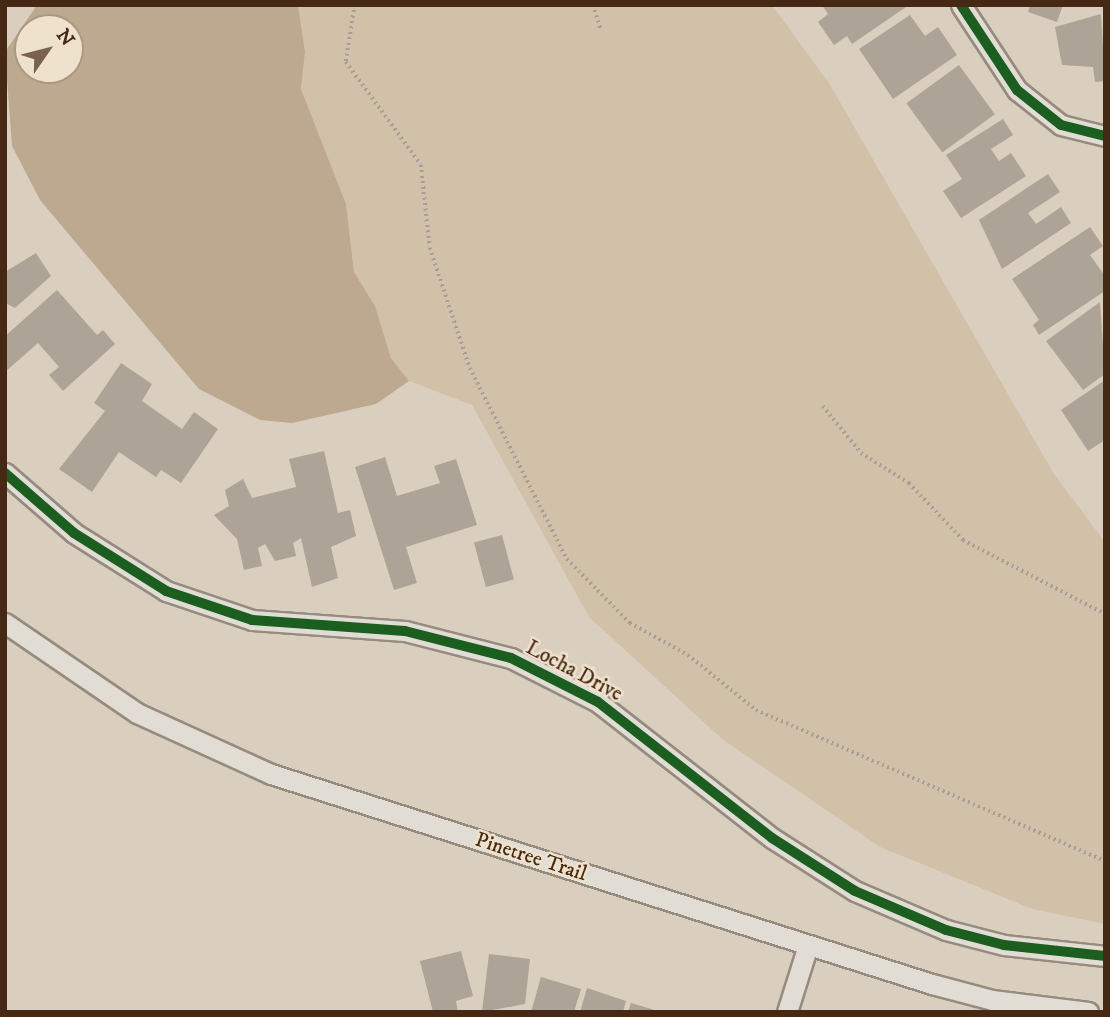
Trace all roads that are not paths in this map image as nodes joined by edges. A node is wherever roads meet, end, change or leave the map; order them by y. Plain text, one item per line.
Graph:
1 (961, 5) edge
2 (1105, 136) edge
3 (5, 473) edge
4 (5, 623) edge
5 (808, 945) junction
6 (1105, 956) edge
7 (787, 1012) edge
8 (1088, 1012) edge

1 - 2 street
3 - 6 street, Locha Drive
4 - 5 street, Pinetree Trail
5 - 7 street
5 - 8 street, Pinetree Trail

